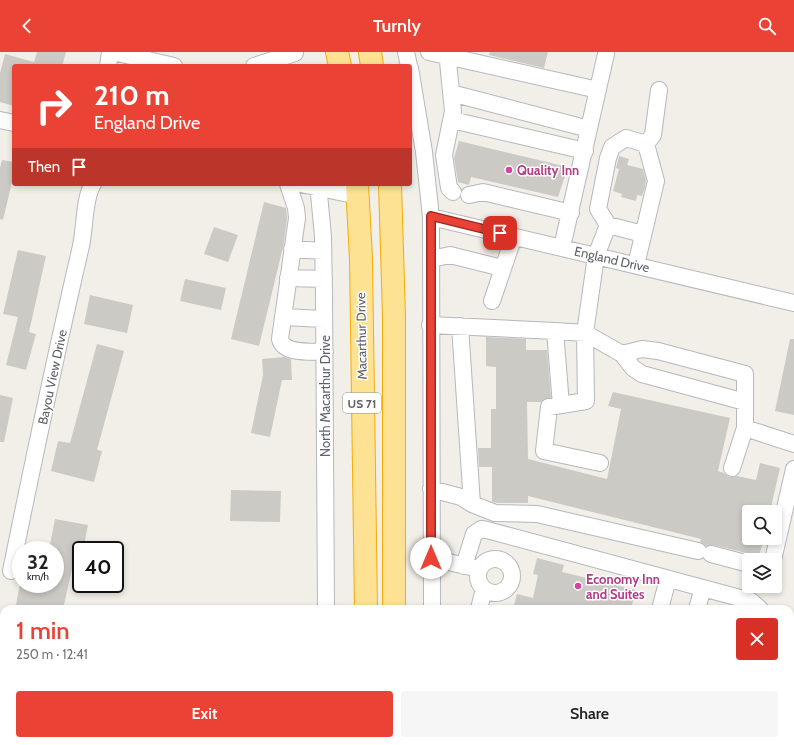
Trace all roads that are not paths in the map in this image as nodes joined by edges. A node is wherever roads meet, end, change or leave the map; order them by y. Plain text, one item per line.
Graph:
1 (112, 52) edge
2 (337, 52) edge
3 (370, 52) edge
4 (406, 52) edge
5 (429, 52) edge
6 (446, 54) edge
7 (606, 54) dead end
8 (296, 57) edge
9 (109, 64) edge
10 (165, 64) edge
11 (270, 64) edge
12 (340, 64) edge
13 (372, 64) edge
14 (409, 64) edge
15 (412, 79) edge
16 (598, 90) junction
17 (659, 90) dead end
18 (451, 93) junction
19 (0, 120) edge
20 (452, 120) junction
21 (12, 123) edge
22 (589, 129) junction
23 (646, 144) junction
24 (585, 151) junction
25 (427, 181) junction
26 (92, 186) edge
27 (289, 186) edge
28 (318, 186) edge
29 (390, 186) edge
30 (456, 188) junction
31 (357, 190) edge
32 (392, 206) junction
33 (571, 213) junction
34 (431, 216) junction
35 (296, 218) junction
36 (322, 219) junction
37 (608, 225) junction
38 (643, 234) junction
39 (514, 236) junction
40 (562, 247) junction
41 (292, 249) junction
42 (323, 251) junction
43 (596, 256) junction
44 (430, 259) junction
45 (636, 265) junction
46 (502, 268) junction
47 (288, 278) junction
48 (324, 279) junction
49 (492, 301) dead end
50 (794, 303) edge
51 (283, 317) junction
52 (324, 319) junction
53 (430, 325) junction
54 (460, 326) junction
55 (555, 331) junction
56 (585, 333) junction
57 (325, 352) junction
58 (622, 354) junction
59 (745, 402) junction
60 (561, 405) junction
61 (745, 428) junction
62 (794, 444) edge
63 (600, 464) dead end
64 (732, 468) dead end
65 (794, 469) edge
66 (431, 489) junction
67 (472, 504) junction
68 (774, 553) edge
69 (431, 558) junction
70 (742, 562) edge
71 (471, 568) junction
72 (11, 571) dead end
73 (668, 579) junction
74 (703, 588) junction
75 (484, 589) junction
76 (326, 605) edge
77 (366, 605) edge
78 (394, 605) edge
79 (432, 605) edge
80 (480, 605) edge
81 (661, 605) edge
82 (698, 605) edge
83 (756, 605) edge

1 - 9 street
1 - 10 street
2 - 12 highway
3 - 13 highway
4 - 14 street
5 - 6 street
6 - 16 street
6 - 18 street
7 - 16 street
8 - 11 street
15 - 25 street
16 - 22 street
17 - 23 street
18 - 20 street
18 - 22 street
19 - 21 street
20 - 24 street
20 - 30 street
22 - 24 street
23 - 37 street
23 - 38 street
24 - 33 street
25 - 30 street
25 - 34 street
26 - 72 street, Bayou View Drive
27 - 35 street
28 - 31 street
28 - 36 street, North Macarthur Drive
29 - 32 highway, US 71
30 - 33 street
31 - 32 highway
31 - 77 highway, Macarthur Drive / US 71
32 - 78 highway, US 71
33 - 40 street
34 - 39 street, England Drive
34 - 44 street
35 - 36 street
35 - 41 street
36 - 42 street, North Macarthur Drive
37 - 38 street
37 - 43 street
38 - 45 street
39 - 40 street, England Drive
39 - 46 street
40 - 43 street, England Drive
41 - 42 street
41 - 47 street
42 - 48 street, North Macarthur Drive
43 - 45 street, England Drive
43 - 56 street
44 - 46 street
44 - 53 street
45 - 50 street, England Drive
46 - 49 street
47 - 48 street
47 - 51 street
48 - 52 street, North Macarthur Drive
51 - 52 street
51 - 57 street
52 - 57 street, North Macarthur Drive
53 - 54 street
53 - 66 street
54 - 55 street
54 - 67 street
55 - 56 street
55 - 60 street
56 - 58 street
56 - 60 street
57 - 76 street, North Macarthur Drive
58 - 59 street
58 - 59 street
59 - 61 street
60 - 63 street
61 - 62 street
61 - 64 street
65 - 68 street
66 - 67 street
66 - 69 street
67 - 70 street
69 - 71 street
69 - 79 street
71 - 73 street
71 - 75 street
71 - 75 street
73 - 74 street
73 - 81 street
74 - 82 street
74 - 83 street
75 - 80 street

